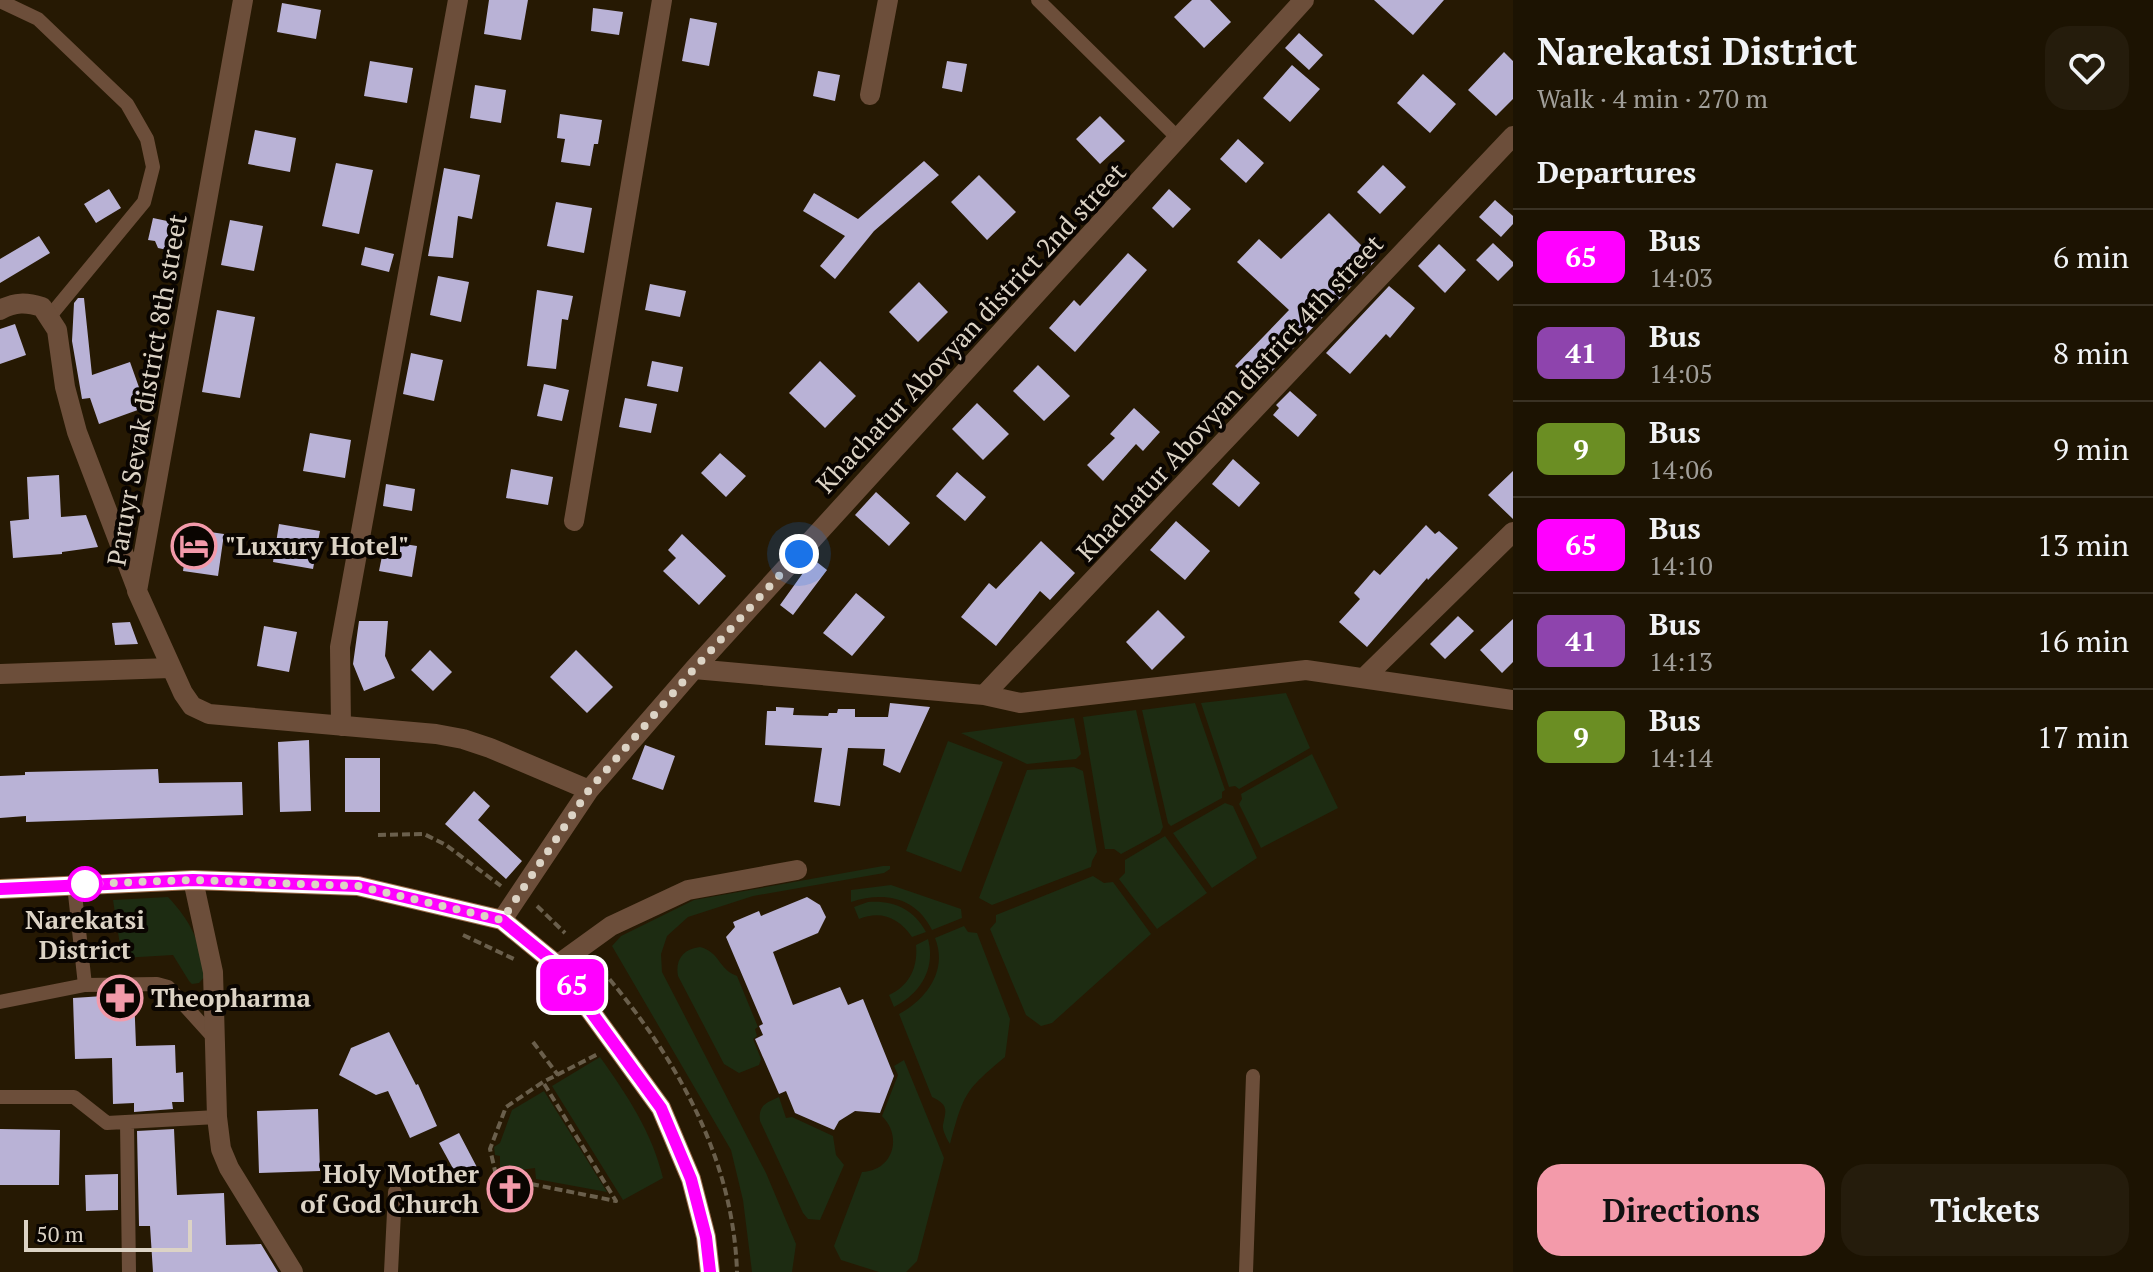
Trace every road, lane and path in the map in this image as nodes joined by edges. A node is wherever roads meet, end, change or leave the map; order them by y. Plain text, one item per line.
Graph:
1 (243, 0) edge
2 (458, 0) edge
3 (662, 0) edge
4 (888, 0) edge
5 (1038, 0) edge
6 (1304, 0) edge
7 (0, 1) edge
8 (870, 95) dead end
9 (1513, 136) edge
10 (1179, 139) junction
11 (0, 310) edge
12 (50, 316) junction
13 (574, 521) dead end
14 (1513, 532) edge
15 (137, 591) junction
16 (170, 668) junction
17 (694, 669) junction
18 (0, 674) edge
19 (1364, 678) junction
20 (984, 695) junction
21 (1513, 700) edge
22 (341, 726) junction
23 (589, 790) junction
24 (797, 870) dead end
25 (193, 880) junction
26 (74, 885) junction
27 (0, 889) edge
28 (502, 920) junction
29 (451, 931) dead end
30 (524, 965) dead end
31 (557, 965) junction
32 (85, 985) junction
33 (0, 1002) edge
34 (215, 1039) junction
35 (533, 1042) dead end
36 (607, 1050) dead end
37 (558, 1075) junction
38 (1253, 1076) dead end
39 (543, 1082) junction
40 (0, 1097) edge
41 (217, 1117) junction
42 (127, 1122) junction
43 (496, 1175) dead end
44 (531, 1184) dead end
45 (395, 1192) dead end
46 (129, 1272) edge
47 (293, 1272) edge
48 (391, 1272) edge
49 (710, 1272) edge
50 (1246, 1272) edge

1 - 15 street, Paruyr Sevak district 8th street
2 - 22 street
3 - 13 street
4 - 8 street
5 - 10 lane
6 - 10 street, Khachatur Abovyan district 2nd street
7 - 12 lane
9 - 20 street, Khachatur Abovyan district 4th street
10 - 17 street, Khachatur Abovyan district 2nd street
11 - 12 street
12 - 15 street
14 - 19 street
15 - 16 street, Paruyr Sevak district 8th street
16 - 18 street
16 - 22 street, Paruyr Sevak district 8th street
17 - 20 street
17 - 23 street, Khachatur Abovyan district 2nd street
19 - 20 street
19 - 21 street
22 - 23 street, Paruyr Sevak district 8th street
23 - 28 street, Khachatur Abovyan district 2nd street
24 - 31 street
25 - 26 main road
25 - 28 main road
25 - 34 street
26 - 27 main road
26 - 32 lane
28 - 31 main road
29 - 30 path
31 - 49 main road
32 - 33 lane
32 - 34 lane
34 - 41 street
35 - 37 path
36 - 37 path
37 - 39 path
38 - 50 lane
39 - 43 path
39 - 44 path
40 - 42 lane
41 - 42 lane
41 - 47 street
42 - 46 lane
45 - 48 lane

